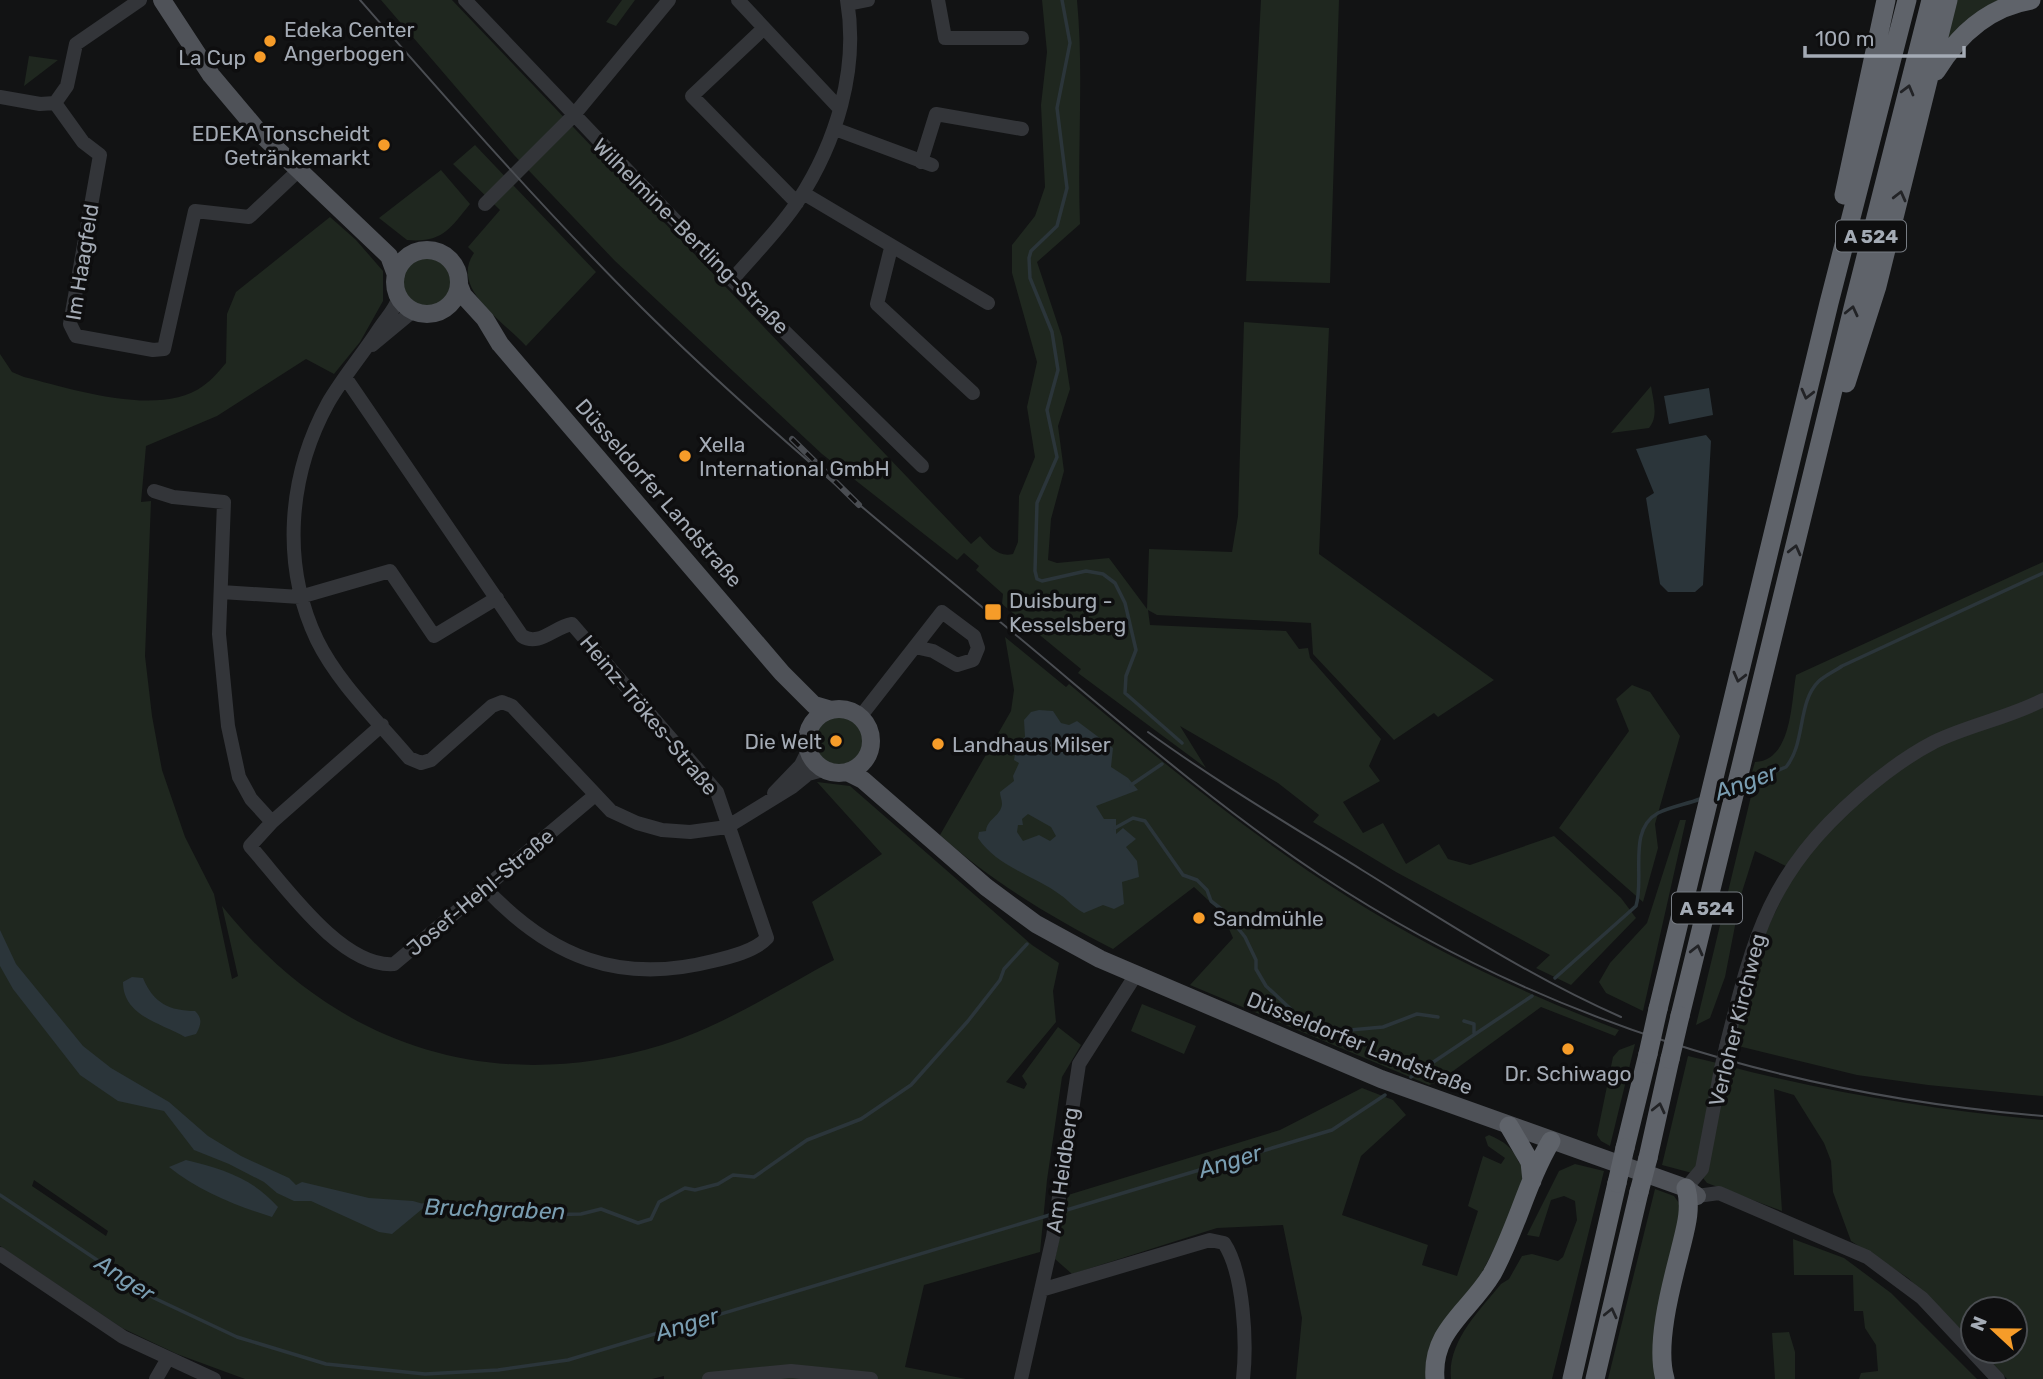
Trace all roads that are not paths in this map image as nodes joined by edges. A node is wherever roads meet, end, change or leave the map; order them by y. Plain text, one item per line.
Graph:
1 (139, 0) edge
2 (162, 0) edge
3 (465, 0) edge
4 (669, 0) edge
5 (868, 0) edge
6 (938, 0) edge
7 (1886, 0) edge
8 (1906, 0) edge
9 (1931, 0) edge
10 (1948, 0) edge
11 (2031, 0) edge
12 (738, 1) edge
13 (848, 2) edge
14 (764, 28) junction
15 (1022, 38) dead end
16 (0, 97) edge
17 (55, 103) junction
18 (1922, 108) junction
19 (840, 109) junction
20 (573, 116) junction
21 (1022, 128) dead end
22 (835, 129) junction
23 (298, 172) junction
24 (800, 198) junction
25 (485, 204) dead end
26 (352, 219) junction
27 (891, 248) junction
28 (415, 253) junction
29 (396, 275) junction
30 (732, 280) junction
31 (459, 285) junction
32 (399, 297) junction
33 (988, 303) dead end
34 (1829, 303) junction
35 (446, 308) junction
36 (413, 311) junction
37 (500, 344) junction
38 (369, 348) junction
39 (345, 377) junction
40 (973, 393) dead end
41 (922, 466) dead end
42 (1814, 472) junction
43 (154, 491) dead end
44 (221, 592) junction
45 (300, 597) junction
46 (497, 598) junction
47 (915, 647) dead end
48 (782, 673) junction
49 (2043, 701) edge
50 (831, 709) junction
51 (860, 716) junction
52 (382, 725) junction
53 (809, 727) junction
54 (808, 751) junction
55 (867, 756) junction
56 (823, 770) junction
57 (847, 772) junction
58 (594, 796) junction
59 (770, 798) junction
60 (900, 811) junction
61 (272, 822) junction
62 (727, 827) junction
63 (485, 888) junction
64 (1135, 976) junction
65 (1508, 1126) junction
66 (1557, 1143) junction
67 (1532, 1182) junction
68 (1692, 1192) junction
69 (0, 1254) edge
70 (1041, 1290) junction
71 (1583, 1330) junction
72 (167, 1360) junction
73 (156, 1379) edge
74 (214, 1379) edge
75 (709, 1379) edge
76 (871, 1379) edge
77 (1021, 1379) edge
78 (1243, 1379) edge
79 (1435, 1379) edge
80 (1445, 1379) edge
81 (1563, 1379) edge
82 (1573, 1379) edge
83 (1595, 1379) edge
84 (1665, 1379) edge
85 (1674, 1379) edge
86 (1998, 1379) edge

1 - 17 street
2 - 23 main road
3 - 20 street, Wilhelmine-Bertling-Straße
4 - 20 street
5 - 13 street
6 - 15 street
7 - 34 highway
8 - 34 highway, A 524
42 -> 9 highway, A 524
10 - 18 highway
11 - 18 highway
12 - 14 street
13 - 19 street
14 - 19 street
14 - 24 street
16 - 17 street
17 - 23 street, Im Haagfeld
42 -> 18 highway
19 - 22 street
20 - 25 street
20 - 30 street, Wilhelmine-Bertling-Straße
21 - 22 street
22 - 24 street
23 - 26 main road
24 - 27 street
24 - 30 street
26 - 28 main road
26 - 29 main road
27 - 33 street
27 - 40 street
28 - 29 main road
28 - 31 main road
29 - 32 main road
30 - 41 street, Wilhelmine-Bertling-Straße
31 - 35 main road
31 - 37 main road, Düsseldorfer Landstraße
32 - 36 main road
32 - 38 street
34 -> 71 highway, A 524, bridge
35 - 36 main road
35 - 37 main road, Düsseldorfer Landstraße
36 - 38 street
37 - 48 main road, Düsseldorfer Landstraße
38 - 39 street
39 - 45 street
39 - 46 street, Heinz-Trökes-Straße
83 -> 42 highway, A 524, bridge
43 - 44 street
44 - 45 street
44 - 61 street
45 - 46 street
45 - 52 street
46 - 62 street, Heinz-Trökes-Straße
47 - 51 street
48 - 50 main road, Düsseldorfer Landstraße
48 - 53 main road, Düsseldorfer Landstraße
49 - 68 street, Verloher Kirchweg, bridge
50 - 51 main road
50 - 53 main road
51 - 55 main road
52 - 58 street
52 - 61 street, Josef-Hehl-Straße
53 - 54 main road
54 - 56 main road
54 - 59 street
55 - 57 main road
55 - 60 main road, Düsseldorfer Landstraße
56 - 57 main road
56 - 59 street
57 - 60 main road, Düsseldorfer Landstraße
58 - 62 street
58 - 63 street, Josef-Hehl-Straße
59 - 62 street
60 - 64 main road, Düsseldorfer Landstraße
61 - 63 street, Josef-Hehl-Straße
62 - 63 street, Heinz-Trökes-Straße
64 - 65 main road, Düsseldorfer Landstraße
64 - 70 street, Am Heidberg
65 - 66 main road, Düsseldorfer Landstraße
65 - 67 highway
66 - 67 highway
66 - 68 main road, Düsseldorfer Landstraße
66 - 80 highway
67 - 79 highway
68 - 84 highway
68 - 85 highway
68 - 86 street, Düsseldorfer Landstraße
69 - 72 street
70 - 77 street, Am Heidberg
70 - 78 street
71 - 81 highway
71 - 82 highway, A 524
72 - 73 street
72 - 74 street
75 - 76 street

